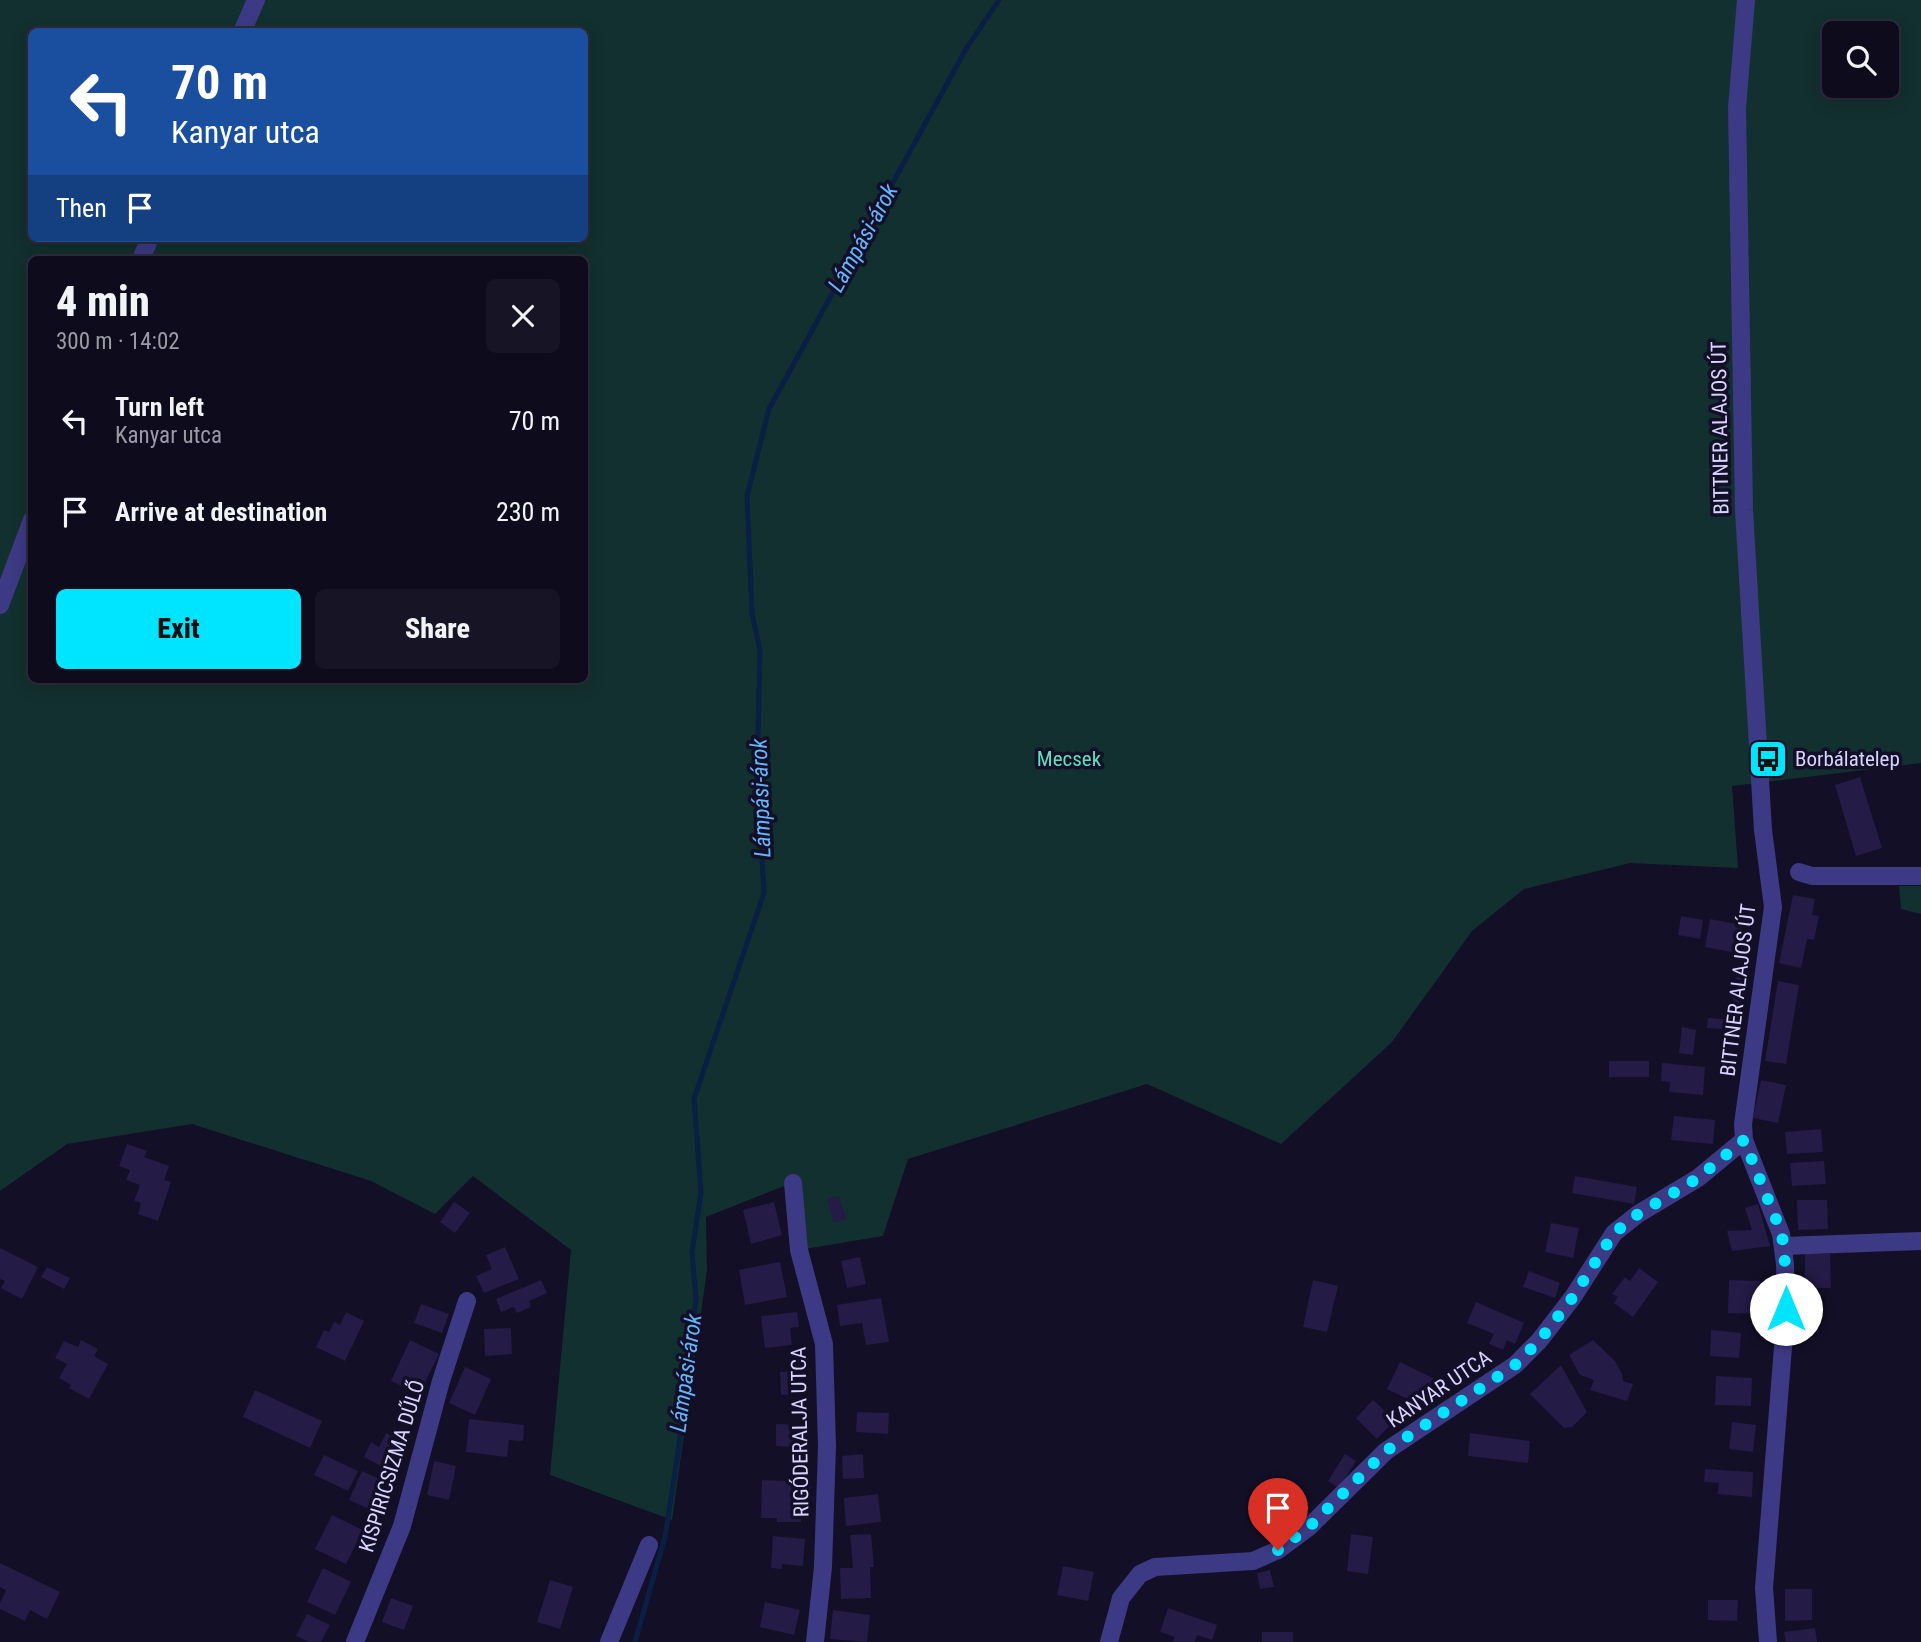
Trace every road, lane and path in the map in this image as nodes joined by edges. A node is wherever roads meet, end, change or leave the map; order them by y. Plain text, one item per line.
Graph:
1 (256, 0) edge
2 (1746, 0) edge
3 (244, 28) edge
4 (28, 531) edge
5 (0, 605) edge
6 (1799, 872) dead end
7 (1921, 876) edge
8 (1744, 1140) junction
9 (793, 1183) dead end
10 (1921, 1241) edge
11 (1783, 1246) junction
12 (467, 1301) dead end
13 (649, 1545) dead end
14 (355, 1642) edge
15 (609, 1642) edge
16 (815, 1642) edge
17 (1108, 1642) edge
18 (1768, 1642) edge

1 - 3 street
2 - 8 street, BITTNER ALAJOS ÚT
4 - 5 street
6 - 7 street
8 - 11 street, BITTNER ALAJOS ÚT
8 - 17 street, KANYAR UTCA
9 - 16 street, RIGÓDERALJA UTCA
10 - 11 street
11 - 18 street, BITTNER ALAJOS ÚT
12 - 14 street, KISPIRICSIZMA DŰLŐ
13 - 15 street

